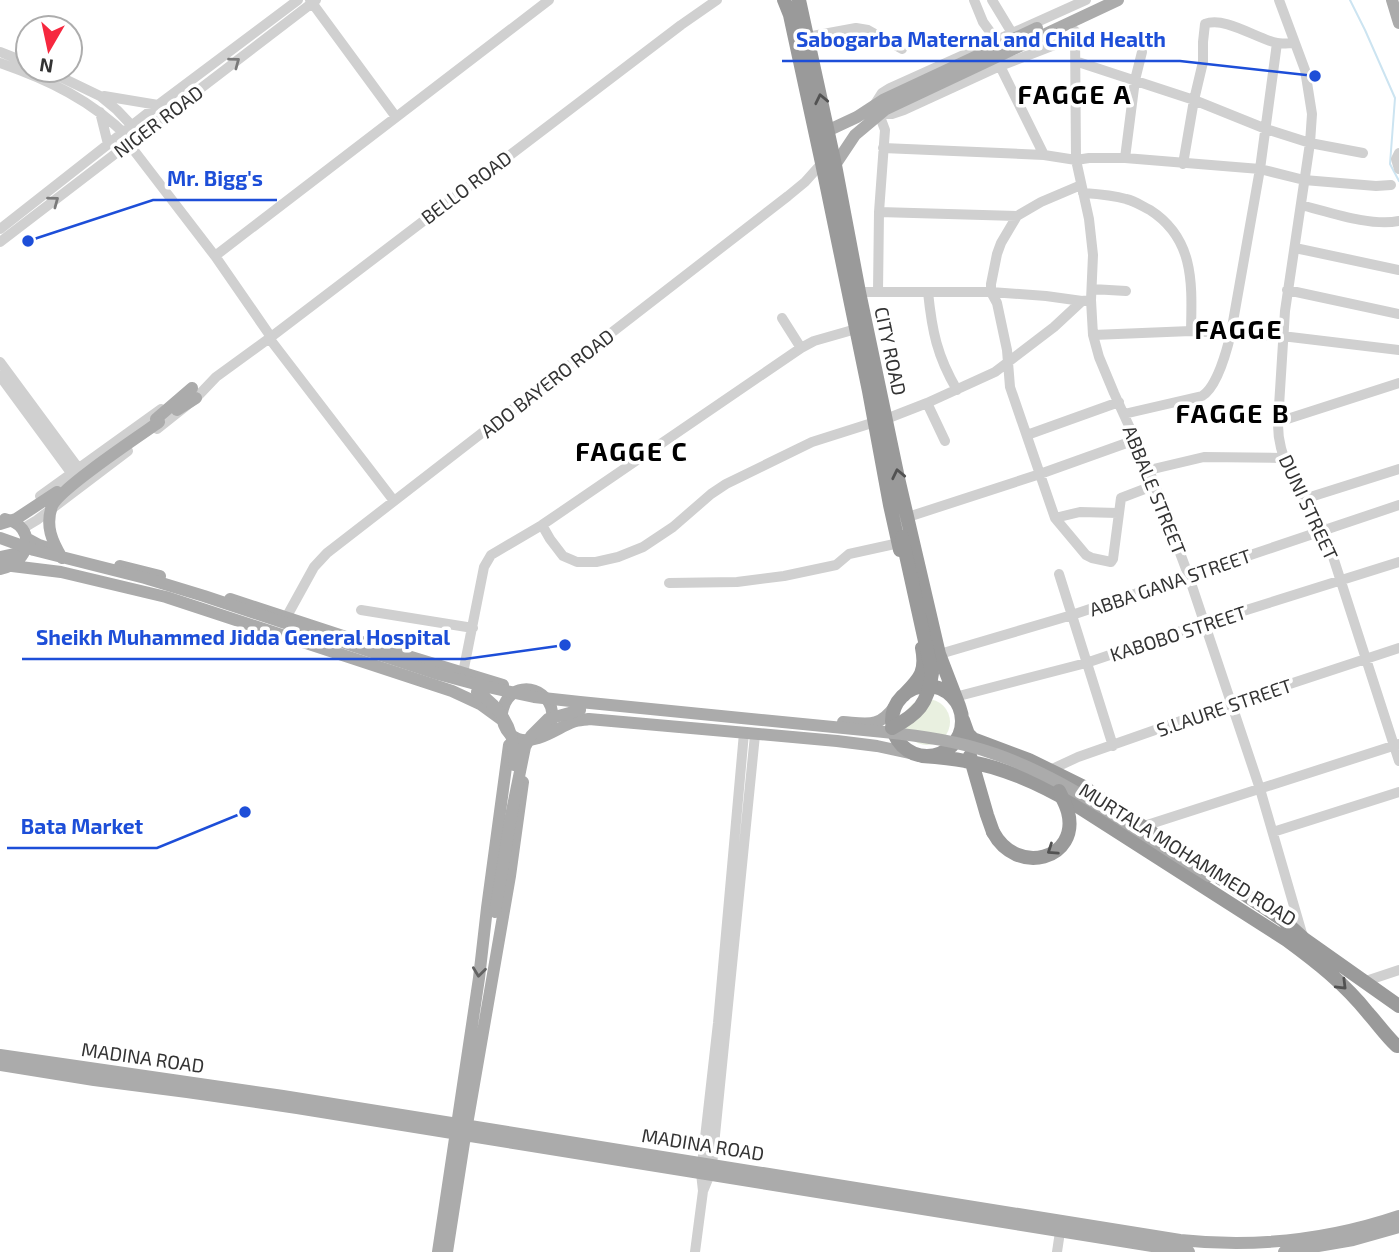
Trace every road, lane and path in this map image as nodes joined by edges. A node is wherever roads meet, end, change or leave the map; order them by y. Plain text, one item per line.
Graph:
1 (298, 0) edge
2 (549, 0) edge
3 (718, 0) edge
4 (784, 0) edge
5 (799, 0) edge
6 (974, 0) edge
7 (992, 0) edge
8 (1086, 0) edge
9 (1098, 0) edge
10 (1118, 0) edge
11 (1279, 0) edge
12 (1392, 0) edge
13 (313, 1) edge
14 (1399, 23) edge
15 (1012, 33) junction
16 (807, 37) junction
17 (996, 40) junction
18 (1277, 43) junction
19 (1294, 43) junction
20 (902, 49) dead end
21 (1142, 52) dead end
22 (1075, 61) junction
23 (0, 63) edge
24 (1000, 66) junction
25 (1135, 80) junction
26 (75, 84) edge
27 (100, 96) junction
28 (1194, 100) junction
29 (158, 105) junction
30 (881, 107) junction
31 (99, 111) junction
32 (396, 117) junction
33 (1266, 129) junction
34 (128, 130) junction
35 (827, 131) junction
36 (134, 140) junction
37 (1310, 142) junction
38 (108, 144) junction
39 (883, 148) junction
40 (1363, 153) dead end
41 (1399, 153) edge
42 (1044, 155) junction
43 (1125, 158) junction
44 (1076, 160) junction
45 (829, 164) junction
46 (1184, 164) junction
47 (1260, 169) junction
48 (1399, 169) edge
49 (1304, 180) junction
50 (1391, 185) dead end
51 (1082, 189) junction
52 (1301, 205) junction
53 (879, 212) junction
54 (1017, 216) junction
55 (1399, 221) edge
56 (0, 229) edge
57 (0, 242) edge
58 (1295, 248) junction
59 (215, 256) junction
60 (1399, 270) edge
61 (1287, 290) junction
62 (1126, 291) dead end
63 (859, 292) junction
64 (878, 292) junction
65 (928, 292) junction
66 (991, 292) junction
67 (1088, 297) junction
68 (1399, 314) edge
69 (782, 318) dead end
70 (856, 329) junction
71 (1191, 331) junction
72 (1231, 333) junction
73 (1093, 335) junction
74 (1282, 336) junction
75 (270, 338) junction
76 (801, 348) junction
77 (1399, 351) edge
78 (0, 362) edge
79 (1007, 362) junction
80 (0, 376) edge
81 (1399, 383) edge
82 (957, 390) junction
83 (194, 393) junction
84 (1119, 402) junction
85 (927, 403) junction
86 (1124, 414) junction
87 (157, 420) junction
88 (880, 420) junction
89 (1278, 422) junction
90 (1027, 435) junction
91 (1135, 440) junction
92 (944, 441) dead end
93 (1282, 458) junction
94 (1149, 470) junction
95 (1399, 470) edge
96 (75, 472) junction
97 (1040, 474) junction
98 (1155, 485) junction
99 (1304, 499) junction
100 (394, 501) junction
101 (1399, 505) edge
102 (1118, 513) junction
103 (1055, 518) junction
104 (901, 520) junction
105 (2, 521) edge
106 (542, 525) junction
107 (1324, 529) junction
108 (24, 533) junction
109 (0, 538) edge
110 (901, 540) junction
111 (0, 547) edge
112 (20, 553) junction
113 (0, 557) edge
114 (62, 558) junction
115 (1399, 562) edge
116 (6, 568) edge
117 (1059, 574) dead end
118 (1189, 577) junction
119 (1342, 581) junction
120 (669, 583) dead end
121 (361, 610) dead end
122 (1072, 615) junction
123 (287, 616) junction
124 (1205, 623) junction
125 (472, 628) junction
126 (1399, 648) edge
127 (939, 654) junction
128 (924, 659) junction
129 (1366, 659) junction
130 (1086, 663) junction
131 (463, 674) junction
132 (521, 690) junction
133 (534, 691) junction
134 (477, 692) junction
135 (899, 701) junction
136 (1232, 703) junction
137 (580, 710) junction
138 (959, 713) junction
139 (502, 720) junction
140 (888, 730) junction
141 (510, 734) junction
142 (749, 734) junction
143 (539, 737) junction
144 (1396, 745) edge
145 (1113, 746) junction
146 (918, 755) junction
147 (1399, 761) edge
148 (972, 762) junction
149 (1050, 770) junction
150 (1260, 789) junction
151 (1059, 791) junction
152 (1399, 792) edge
153 (1143, 826) junction
154 (1273, 832) junction
155 (1207, 880) junction
156 (1238, 899) junction
157 (493, 911) junction
158 (1304, 939) junction
159 (483, 943) junction
160 (498, 944) junction
161 (1399, 970) edge
162 (1363, 982) junction
163 (1399, 1006) edge
164 (1398, 1047) edge
165 (0, 1055) edge
166 (0, 1066) edge
167 (94, 1075) junction
168 (461, 1130) junction
169 (706, 1169) junction
170 (1399, 1216) edge
171 (1061, 1226) junction
172 (1399, 1227) edge
173 (1153, 1245) edge
174 (438, 1252) edge
175 (447, 1252) edge
176 (695, 1252) edge
177 (1057, 1252) edge
178 (1189, 1252) edge
179 (1284, 1252) edge

1 - 29 street, NIGER ROAD
2 - 32 street
3 - 75 street, BELLO ROAD
4 - 45 highway, CITY ROAD
5 - 16 highway, CITY ROAD
6 - 17 street
7 - 15 street
8 - 15 street
9 - 30 main road
10 - 30 main road
11 - 19 street, DUNI STREET
12 - 14 main road
13 - 32 street
36 -> 13 street, NIGER ROAD
15 - 17 street
16 - 20 street
35 -> 16 highway, CITY ROAD
17 - 30 street
18 - 19 street
18 - 28 street
18 - 33 street
19 - 37 street, DUNI STREET
21 - 25 street
22 - 24 street, ABBALE STREET
22 - 25 street
22 - 44 street, ABBALE STREET
23 - 31 street
24 - 30 street
24 - 42 street
25 - 28 street
25 - 43 street
26 - 27 street
27 - 29 street
27 - 34 street
28 - 33 street
28 - 46 street
29 - 34 street, NIGER ROAD
30 - 35 main road
30 - 39 street
30 - 45 main road
31 - 34 street
31 - 38 street
32 - 59 street
33 - 37 street
33 - 47 street
34 - 36 street
34 - 38 street, NIGER ROAD
35 - 45 highway, CITY ROAD
57 -> 36 street, NIGER ROAD
36 - 59 street
37 - 40 street
37 - 49 street, DUNI STREET
38 - 56 street, NIGER ROAD
39 - 42 street
39 - 53 street
41 - 48 street
42 - 44 street
43 - 44 street
43 - 46 street
44 - 51 street, ABBALE STREET
45 - 63 highway, CITY ROAD
45 - 70 highway, CITY ROAD
45 - 100 street, ADO BAYERO ROAD
46 - 47 street
47 - 49 street
47 - 72 street
49 - 50 street
49 - 52 street, DUNI STREET
51 - 54 street
51 - 67 street, ABBALE STREET
51 - 71 street
52 - 55 street
52 - 58 street, DUNI STREET
53 - 54 street
53 - 64 street
54 - 66 street
58 - 60 street
58 - 61 street, DUNI STREET
59 - 75 street
61 - 68 street
61 - 74 street, DUNI STREET
62 - 67 street
63 - 64 street
63 - 88 highway, CITY ROAD
64 - 65 street
65 - 66 street
65 - 82 street
66 - 67 street
66 - 79 street
67 - 73 street, ABBALE STREET
67 - 79 street
69 - 76 street
70 - 76 street
70 - 88 highway, CITY ROAD
71 - 72 street
71 - 73 street
72 - 74 street
72 - 86 street
73 - 84 street, ABBALE STREET
74 - 77 street
74 - 89 street, DUNI STREET
75 - 83 street, BELLO ROAD
75 - 100 street
76 - 106 street
78 - 96 street
79 - 82 street
79 - 90 street
80 - 96 street
81 - 89 street
82 - 85 street
83 - 87 main road
83 - 96 street, BELLO ROAD
83 - 108 street, BELLO ROAD
84 - 86 street, ABBALE STREET
84 - 90 street
85 - 88 street
85 - 92 street
86 - 91 street, ABBALE STREET
87 - 105 main road, bridge
87 - 114 main road, bridge
88 - 104 highway, CITY ROAD
88 - 106 street
89 - 93 street, DUNI STREET
90 - 97 street
91 - 94 street, ABBALE STREET
91 - 97 street
93 - 94 street
93 - 99 street, DUNI STREET
94 - 98 street, ABBALE STREET
95 - 99 street
96 - 105 street, BELLO ROAD
97 - 103 street
97 - 104 street
98 - 102 street
98 - 118 street, ABBALE STREET
99 - 107 street, DUNI STREET
100 - 123 street, ADO BAYERO ROAD
101 - 107 street, ABBA GANA STREET
102 - 103 street
102 - 103 street
104 - 110 highway
104 - 127 highway, CITY ROAD
105 - 108 main road
106 - 125 street
107 - 118 street, ABBA GANA STREET
107 - 119 street, DUNI STREET
108 - 116 main road
108 - 123 main road
109 - 114 main road, bridge
110 - 120 street
110 - 128 highway
110 - 140 highway, bridge
111 - 112 main road
112 - 113 main road
112 - 134 main road
114 - 140 main road, bridge
115 - 119 street, KABOBO STREET
116 - 139 main road
117 - 122 street
118 - 122 street, ABBA GANA STREET
118 - 124 street, ABBALE STREET
119 - 124 street, KABOBO STREET
119 - 129 street, DUNI STREET
121 - 125 street
122 - 127 street, ABBA GANA STREET
122 - 130 street
123 - 131 main road
124 - 130 street, KABOBO STREET
124 - 136 street, ABBALE STREET
125 - 131 street
126 - 129 street, S.LAURE STREET
127 - 128 street, ABBA GANA STREET
127 - 138 highway, CITY ROAD
128 - 135 highway
129 - 136 street, S.LAURE STREET
129 - 144 street, DUNI STREET
130 - 138 street, KABOBO STREET
130 - 145 street
131 - 132 main road
132 - 133 main road
132 - 139 main road
133 - 135 main road
133 - 143 main road
134 - 137 main road, bridge
134 - 157 main road, bridge
135 - 138 highway
135 - 146 highway
136 - 145 street, S.LAURE STREET
136 - 150 street, ABBALE STREET
137 - 151 main road
137 - 157 main road, bridge
138 - 146 highway
138 - 148 highway, CITY ROAD
138 - 149 highway, MURTALA MOHAMMED ROAD
139 - 141 main road
140 - 155 main road, bridge
141 - 143 main road
141 - 159 main road
142 - 143 main road
142 - 146 main road
142 - 169 street
143 - 160 main road
144 - 147 street, DUNI STREET
144 - 150 street
145 - 149 street, S.LAURE STREET
146 - 148 highway, MURTALA MOHAMMED ROAD
151 -> 148 highway, CITY ROAD, bridge
148 - 156 highway, MURTALA MOHAMMED ROAD
149 - 153 highway, MURTALA MOHAMMED ROAD
150 - 153 street
150 - 154 street, ABBALE STREET
151 - 155 main road
152 - 154 street
153 - 156 highway, MURTALA MOHAMMED ROAD
154 - 158 street, ABBALE STREET
155 - 156 main road
156 - 158 highway, MURTALA MOHAMMED ROAD
156 -> 164 highway, MURTALA MOHAMMED ROAD
157 - 159 main road
157 - 160 main road
158 - 162 highway, MURTALA MOHAMMED ROAD
159 -> 168 main road
160 - 168 main road
161 - 162 street
162 - 163 highway, MURTALA MOHAMMED ROAD
165 - 167 main road, MADINA ROAD
166 - 167 main road, MADINA ROAD
167 - 168 main road, MADINA ROAD
168 - 169 main road, MADINA ROAD
168 - 174 main road
168 - 175 main road
169 - 171 main road, MADINA ROAD
169 - 176 street
170 - 173 main road, MADINA ROAD
171 - 173 main road, MADINA ROAD
171 - 177 street
172 - 179 main road
173 - 178 main road, MADINA ROAD

